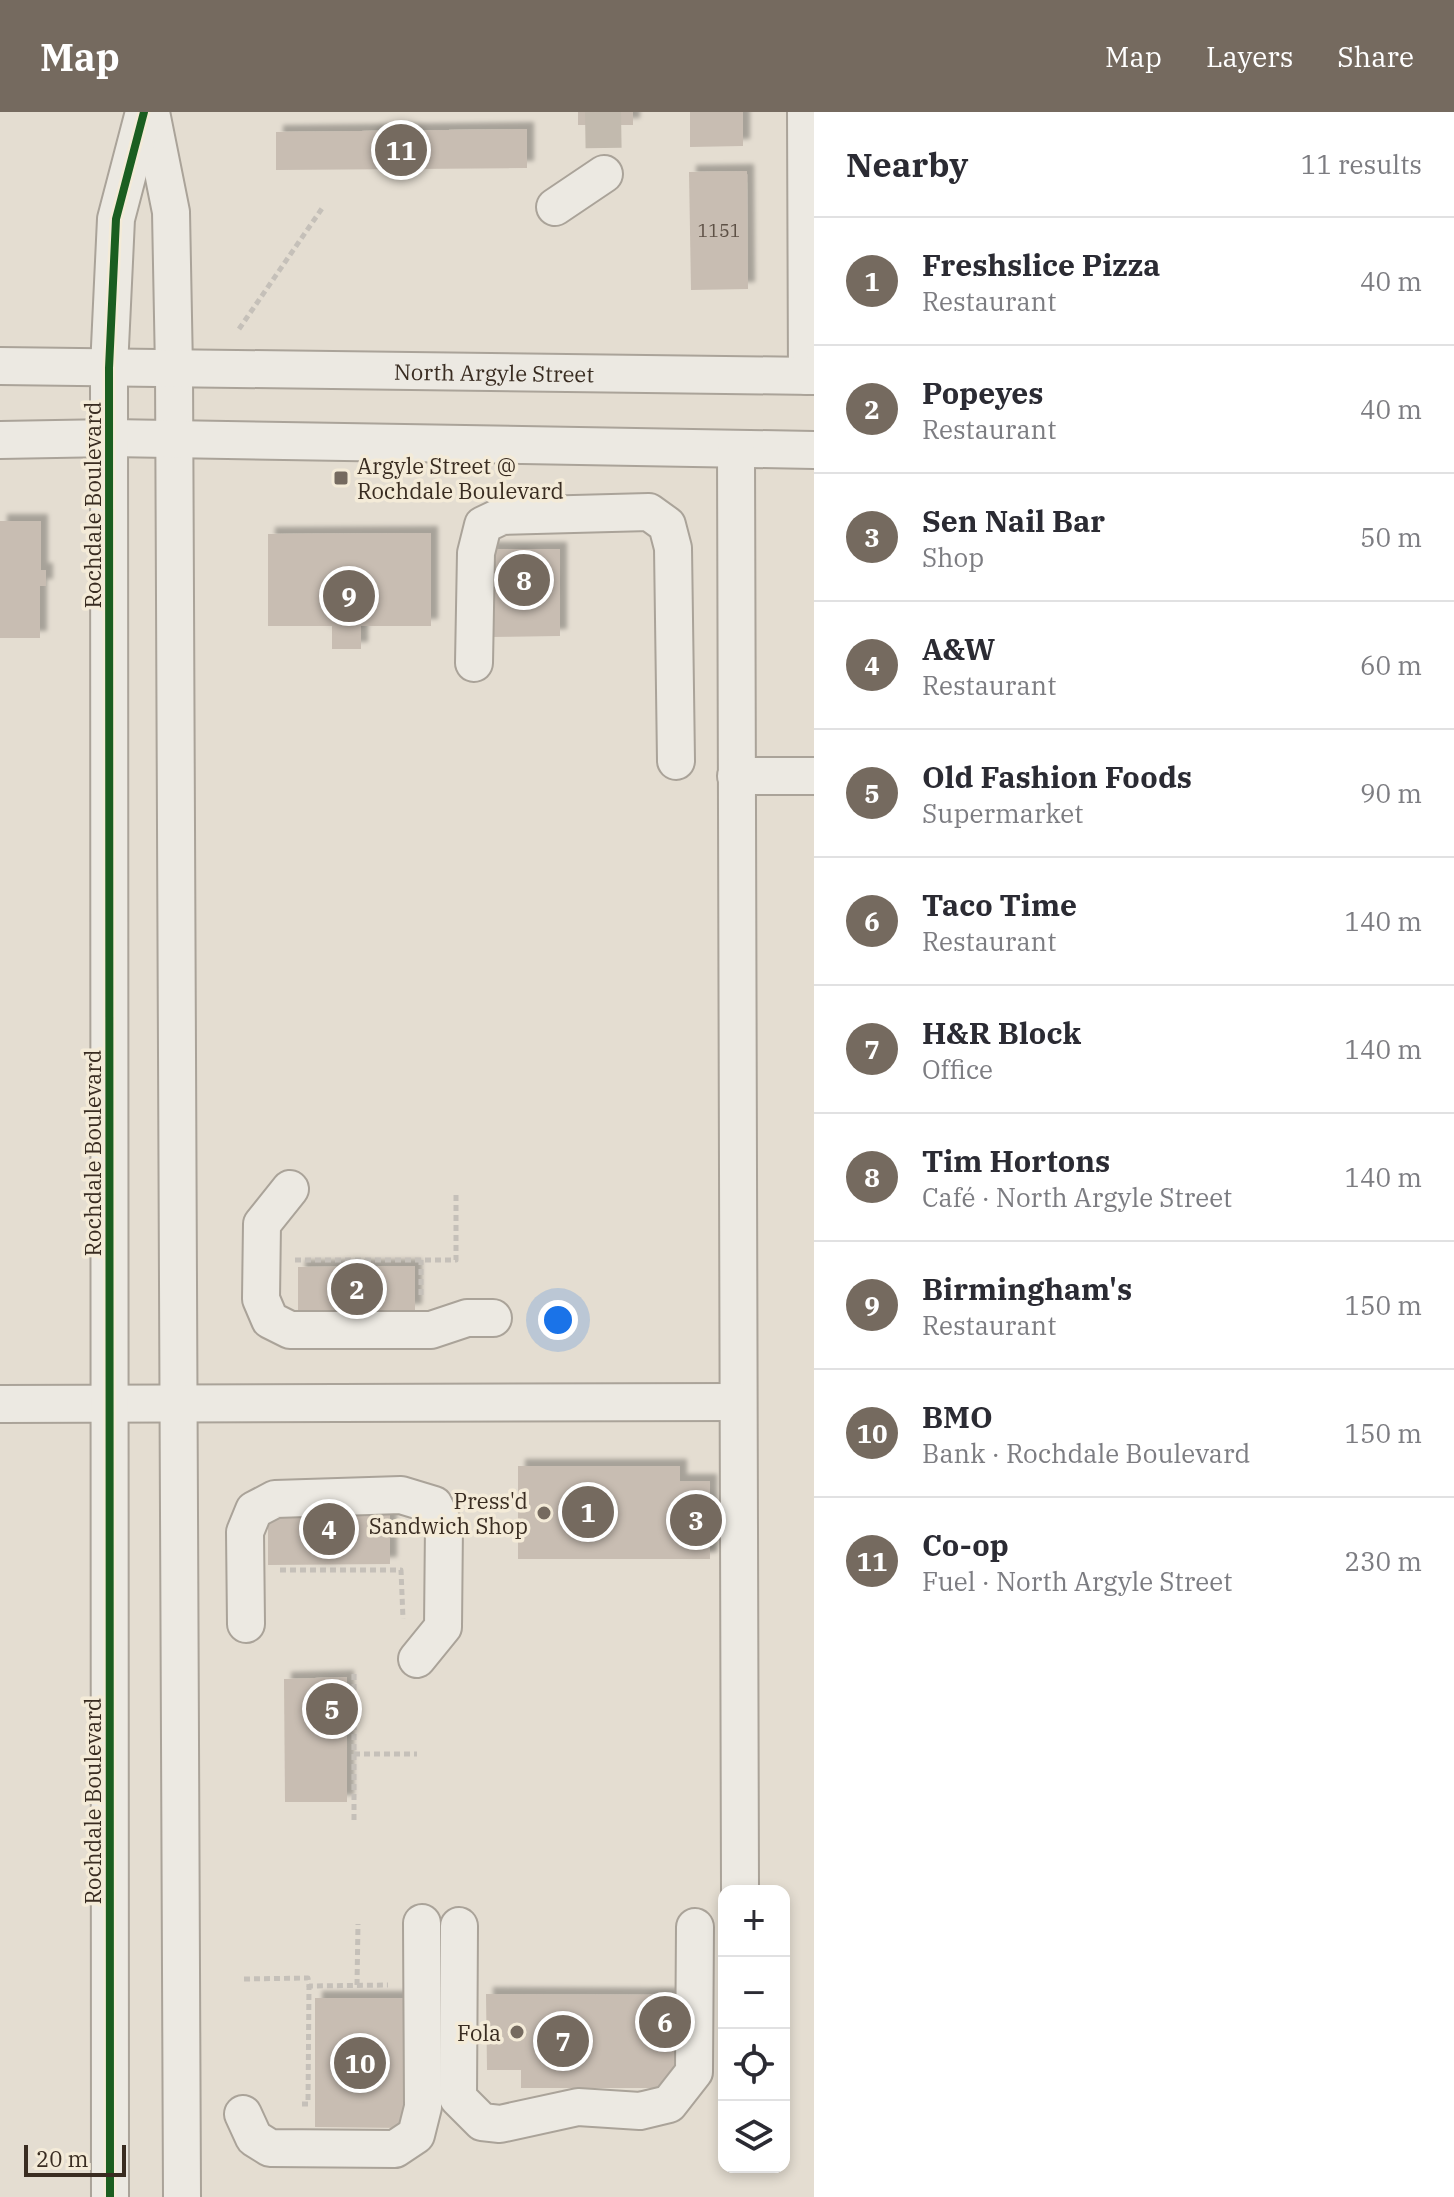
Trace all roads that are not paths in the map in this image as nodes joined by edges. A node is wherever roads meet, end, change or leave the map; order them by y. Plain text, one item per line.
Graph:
1 (144, 112) edge
2 (151, 112) edge
3 (806, 112) edge
4 (604, 174) dead end
5 (555, 207) dead end
6 (0, 366) edge
7 (109, 368) junction
8 (174, 369) junction
9 (810, 376) edge
10 (111, 438) junction
11 (0, 440) edge
12 (175, 440) junction
13 (736, 450) junction
14 (814, 450) edge
15 (474, 663) dead end
16 (676, 761) dead end
17 (736, 776) junction
18 (814, 776) edge
19 (290, 1189) dead end
20 (493, 1318) dead end
21 (738, 1402) junction
22 (109, 1403) junction
23 (177, 1403) junction
24 (0, 1404) edge
25 (246, 1624) dead end
26 (417, 1659) dead end
27 (740, 1885) edge
28 (422, 1923) dead end
29 (459, 1926) dead end
30 (695, 1927) dead end
31 (243, 2114) dead end
32 (110, 2197) edge
33 (182, 2197) edge

1 - 7 street, Rochdale Boulevard
2 - 8 street
3 - 9 street
4 - 5 street
6 - 7 street, North Argyle Street
7 - 8 street, North Argyle Street
7 - 10 street, Rochdale Boulevard
8 - 9 street, North Argyle Street
8 - 12 street
10 - 11 street
10 - 12 street
10 - 22 street, Rochdale Boulevard
12 - 13 street
12 - 23 street
13 - 14 street
13 - 17 street
15 - 16 street
17 - 18 street
17 - 21 street
19 - 20 street
21 - 23 street
21 - 27 street
22 - 23 street
22 - 24 street
22 - 32 street, Rochdale Boulevard
23 - 33 street
25 - 26 street
28 - 31 street
29 - 30 street

